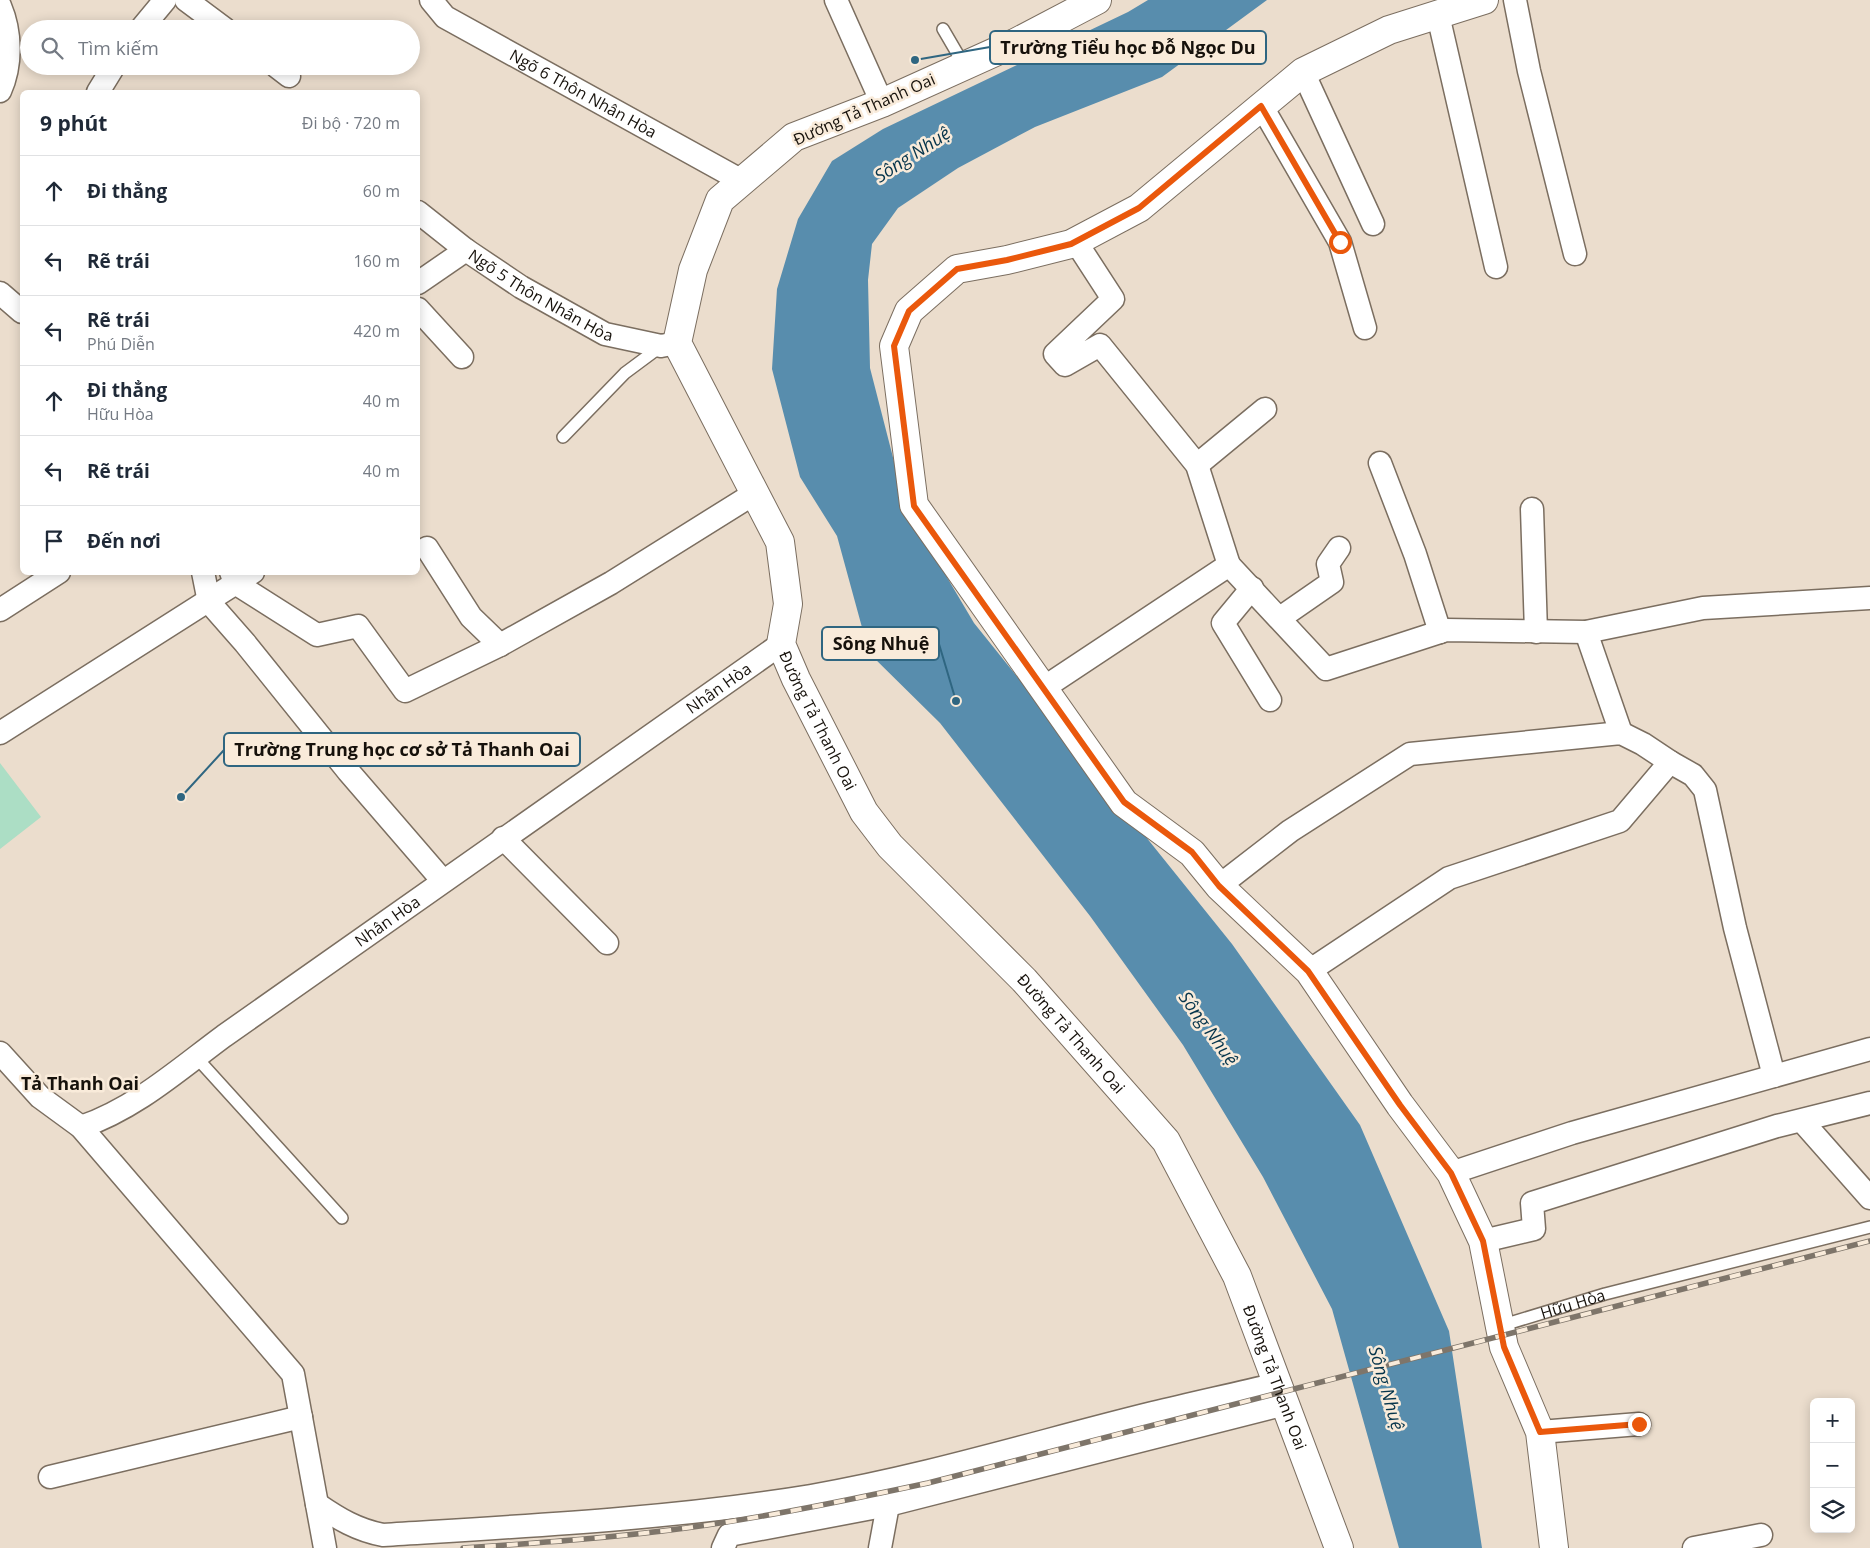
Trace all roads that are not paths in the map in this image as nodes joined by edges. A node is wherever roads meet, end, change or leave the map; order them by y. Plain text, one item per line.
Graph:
1 (166, 0) edge
2 (186, 0) edge
3 (431, 0) edge
4 (836, 0) edge
5 (1097, 0) edge
6 (1484, 0) edge
7 (1515, 0) edge
8 (0, 6) edge
9 (1438, 15) junction
10 (148, 20) edge
11 (213, 20) edge
12 (943, 30) dead end
13 (964, 65) junction
14 (1303, 72) junction
15 (108, 75) edge
16 (99, 90) edge
17 (0, 91) edge
18 (882, 102) junction
19 (1261, 106) junction
20 (742, 181) junction
21 (420, 214) edge
22 (1373, 224) dead end
23 (1076, 242) junction
24 (466, 250) junction
25 (1575, 254) dead end
26 (1496, 267) dead end
27 (420, 281) edge
28 (0, 293) edge
29 (20, 310) edge
30 (420, 311) edge
31 (1366, 328) dead end
32 (669, 344) junction
33 (462, 357) dead end
34 (1265, 409) dead end
35 (563, 437) dead end
36 (1380, 463) dead end
37 (1197, 465) junction
38 (755, 493) junction
39 (1532, 509) dead end
40 (427, 548) dead end
41 (1339, 548) dead end
42 (1229, 565) junction
43 (54, 575) edge
44 (204, 575) edge
45 (240, 576) edge
46 (1252, 588) junction
47 (1870, 598) edge
48 (209, 602) junction
49 (0, 610) edge
50 (1280, 618) junction
51 (1440, 632) junction
52 (1536, 632) junction
53 (1586, 632) junction
54 (781, 644) junction
55 (500, 645) junction
56 (1042, 689) junction
57 (1270, 700) dead end
58 (0, 733) edge
59 (1621, 733) junction
60 (1670, 762) junction
61 (504, 838) junction
62 (442, 881) junction
63 (1219, 886) junction
64 (607, 942) dead end
65 (1308, 971) junction
66 (1870, 1049) edge
67 (0, 1053) edge
68 (196, 1057) junction
69 (1774, 1076) junction
70 (1870, 1103) edge
71 (1802, 1121) junction
72 (81, 1127) junction
73 (1451, 1173) junction
74 (1870, 1198) edge
75 (342, 1218) dead end
76 (1870, 1227) edge
77 (1483, 1241) junction
78 (1500, 1326) junction
79 (1281, 1394) junction
80 (301, 1417) junction
81 (1639, 1424) dead end
82 (1540, 1432) junction
83 (50, 1476) dead end
84 (317, 1504) junction
85 (888, 1505) junction
86 (1761, 1534) dead end
87 (325, 1548) edge
88 (723, 1548) edge
89 (880, 1548) edge
90 (1339, 1548) edge
91 (1554, 1548) edge
92 (1694, 1548) edge

1 - 10 street
2 - 11 street
3 - 20 street, Ngõ 6 Thôn Nhân Hòa
4 - 18 street
5 - 13 street, Đường Tả Thanh Oai
6 - 9 street
7 - 25 street
8 - 17 street
9 - 14 street
9 - 26 street
12 - 13 lane
13 - 18 street, Đường Tả Thanh Oai
14 - 19 street
14 - 22 street
15 - 16 street
18 - 20 street, Đường Tả Thanh Oai
19 - 23 street
19 - 31 street
20 - 32 street, Đường Tả Thanh Oai
21 - 24 street, Ngõ 5 Thôn Nhân Hòa
23 - 37 street
23 - 56 street
24 - 27 street
24 - 32 street, Ngõ 5 Thôn Nhân Hòa
28 - 29 street
30 - 33 street
32 - 35 lane
32 - 38 street, Đường Tả Thanh Oai
34 - 37 street
36 - 51 street
37 - 42 street
38 - 54 street, Đường Tả Thanh Oai
38 - 55 street
39 - 52 street
40 - 55 street
41 - 50 street
42 - 46 street
42 - 56 street
43 - 49 street
44 - 48 street
45 - 48 street
45 - 55 street
46 - 50 street
46 - 57 street
47 - 53 street
48 - 58 street
48 - 62 street
50 - 51 street
51 - 52 street
52 - 53 street
53 - 59 street
54 - 61 street, Nhân Hòa
54 - 79 street, Đường Tả Thanh Oai
56 - 63 street
59 - 60 street
59 - 63 street
60 - 65 street
60 - 69 street
61 - 62 street, Nhân Hòa
61 - 64 street
62 - 68 street, Nhân Hòa
63 - 65 street
65 - 73 street
66 - 69 street
67 - 72 street
68 - 72 street, Nhân Hòa
68 - 75 lane
69 - 73 street
70 - 71 street
71 - 74 street
71 - 77 street
72 - 80 street
73 - 77 street
76 - 78 lane, Hữu Hòa
77 - 78 street
78 - 82 street
79 - 84 street
79 - 85 street
79 - 90 street, Đường Tả Thanh Oai
80 - 83 street
80 - 84 street
81 - 82 street
82 - 91 street
84 - 87 street
85 - 88 street
85 - 89 street
86 - 92 street

